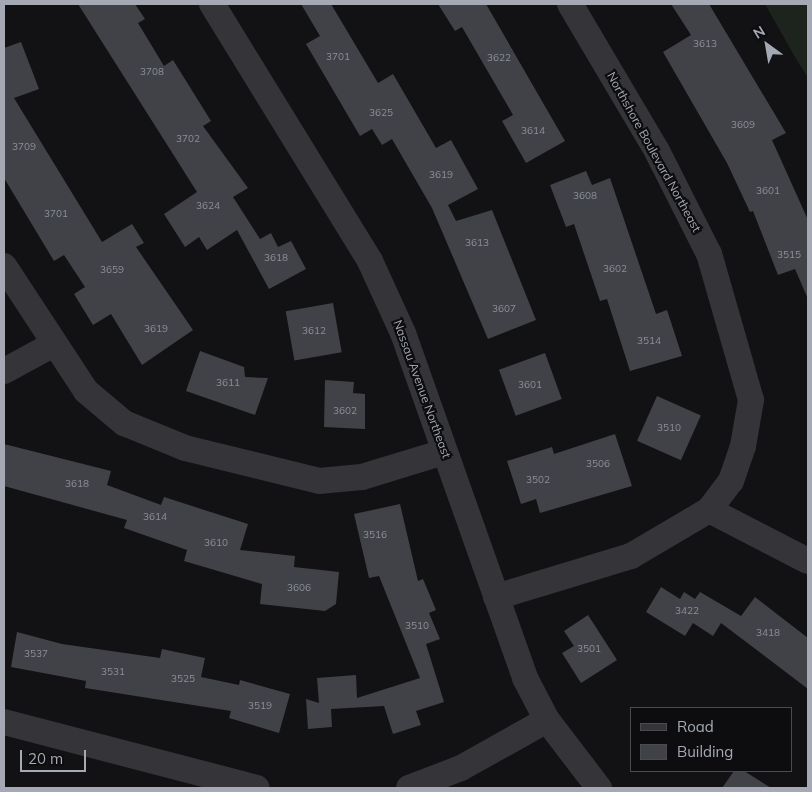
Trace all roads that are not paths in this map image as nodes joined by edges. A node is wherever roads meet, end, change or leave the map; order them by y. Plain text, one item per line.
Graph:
1 (212, 4) edge
2 (570, 4) edge
3 (4, 266) edge
4 (52, 345) junction
5 (4, 371) edge
6 (444, 452) junction
7 (709, 510) junction
8 (808, 561) edge
9 (496, 597) junction
10 (547, 720) junction
11 (4, 722) edge
12 (257, 788) edge
13 (409, 788) edge
14 (599, 788) edge

1 - 6 street, Nassau Avenue Northeast
2 - 7 street, Northshore Boulevard Northeast
3 - 4 street
4 - 5 street
4 - 6 street
6 - 9 street, Nassau Avenue Northeast
7 - 8 street
7 - 9 street, Northshore Boulevard Northeast
9 - 10 street, Nassau Avenue Northeast
10 - 13 street
10 - 14 street, Nassau Avenue Northeast
11 - 12 street

